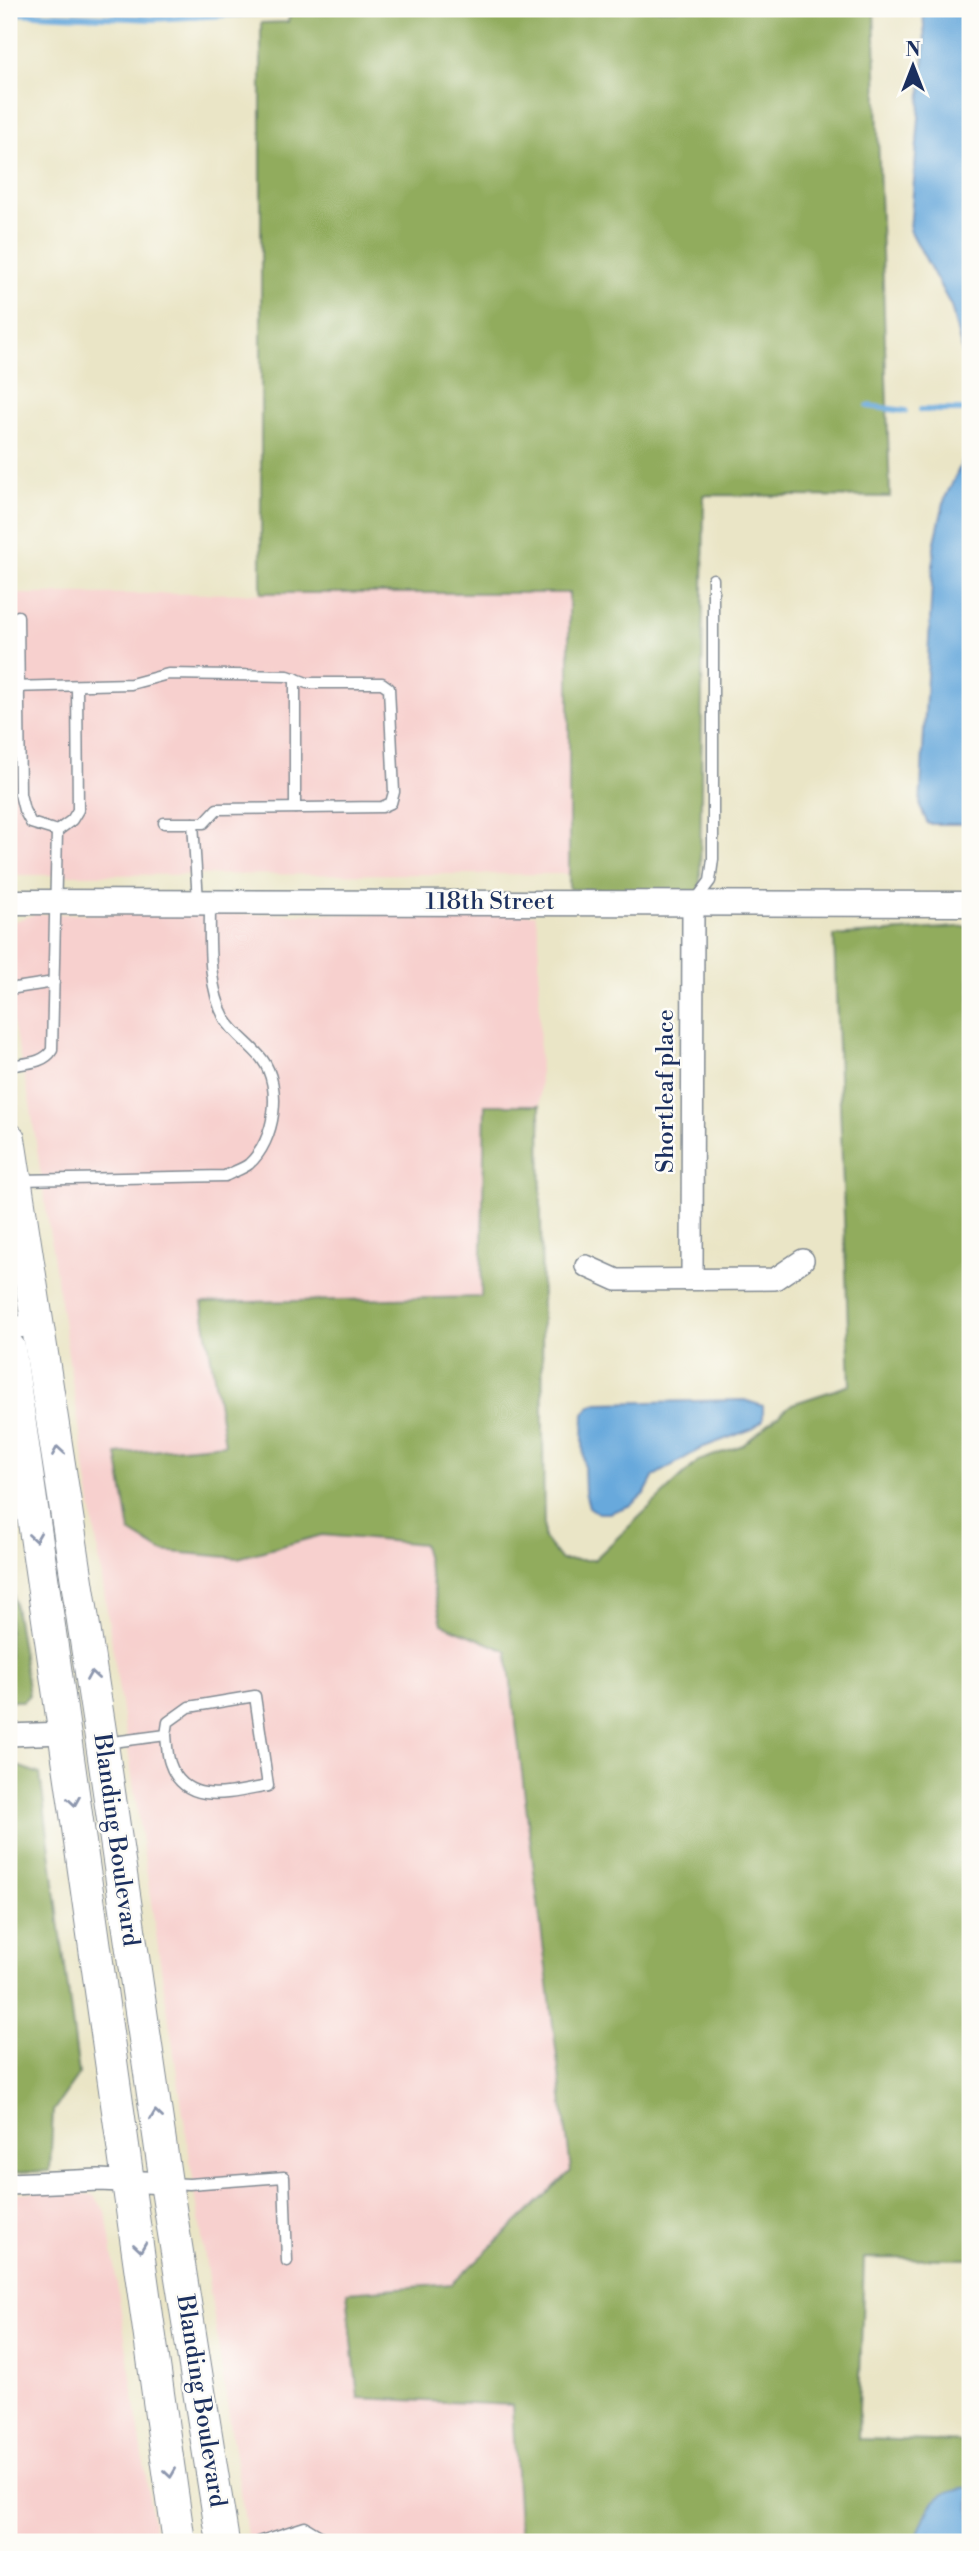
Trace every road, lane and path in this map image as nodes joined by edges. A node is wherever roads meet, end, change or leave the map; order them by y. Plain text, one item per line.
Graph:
1 (713, 579) dead end
2 (18, 616) dead end
3 (295, 678) junction
4 (77, 686) junction
5 (14, 687) edge
6 (295, 808) junction
7 (164, 823) dead end
8 (192, 823) junction
9 (57, 831) junction
10 (204, 901) junction
11 (9, 902) edge
12 (56, 902) junction
13 (693, 903) junction
14 (970, 904) edge
15 (54, 982) junction
16 (9, 989) edge
17 (9, 1066) edge
18 (9, 1139) edge
19 (17, 1180) junction
20 (803, 1260) dead end
21 (586, 1266) dead end
22 (692, 1279) junction
23 (24, 1326) edge
24 (9, 1348) edge
25 (52, 1650) junction
26 (63, 1733) junction
27 (9, 1735) edge
28 (166, 1735) junction
29 (102, 1744) junction
30 (115, 1830) junction
31 (131, 2180) junction
32 (166, 2183) junction
33 (9, 2184) edge
34 (287, 2261) dead end
35 (179, 2542) edge
36 (223, 2542) edge
37 (258, 2542) edge
38 (330, 2542) edge

1 - 13 lane
2 - 5 lane
3 - 4 lane
3 - 6 lane
3 - 6 lane
4 - 5 lane
4 - 9 lane
5 - 9 lane
6 - 8 lane
7 - 8 lane
8 - 10 lane
9 - 12 lane
10 - 12 street, 118th Street
10 - 13 street, 118th Street
10 - 19 lane
11 - 12 street, 118th Street
12 - 15 lane
13 - 14 street, 118th Street
13 - 22 street, Shortleaf place
15 - 16 lane
15 - 17 lane
18 - 19 main road, Blanding Boulevard
19 - 23 main road, Blanding Boulevard
20 - 22 street
21 - 22 street
29 -> 23 main road, Blanding Boulevard
24 -> 25 main road, Blanding Boulevard
25 - 26 main road, Blanding Boulevard
25 - 29 main road
26 - 27 street
26 - 30 main road
26 -> 31 main road, Blanding Boulevard
28 - 28 lane
28 - 29 lane
29 - 30 main road, Blanding Boulevard
32 -> 30 main road, Blanding Boulevard
31 - 32 street
31 - 33 street
31 -> 35 main road, Blanding Boulevard
32 - 34 lane
32 - 36 main road, Blanding Boulevard
37 - 38 lane

